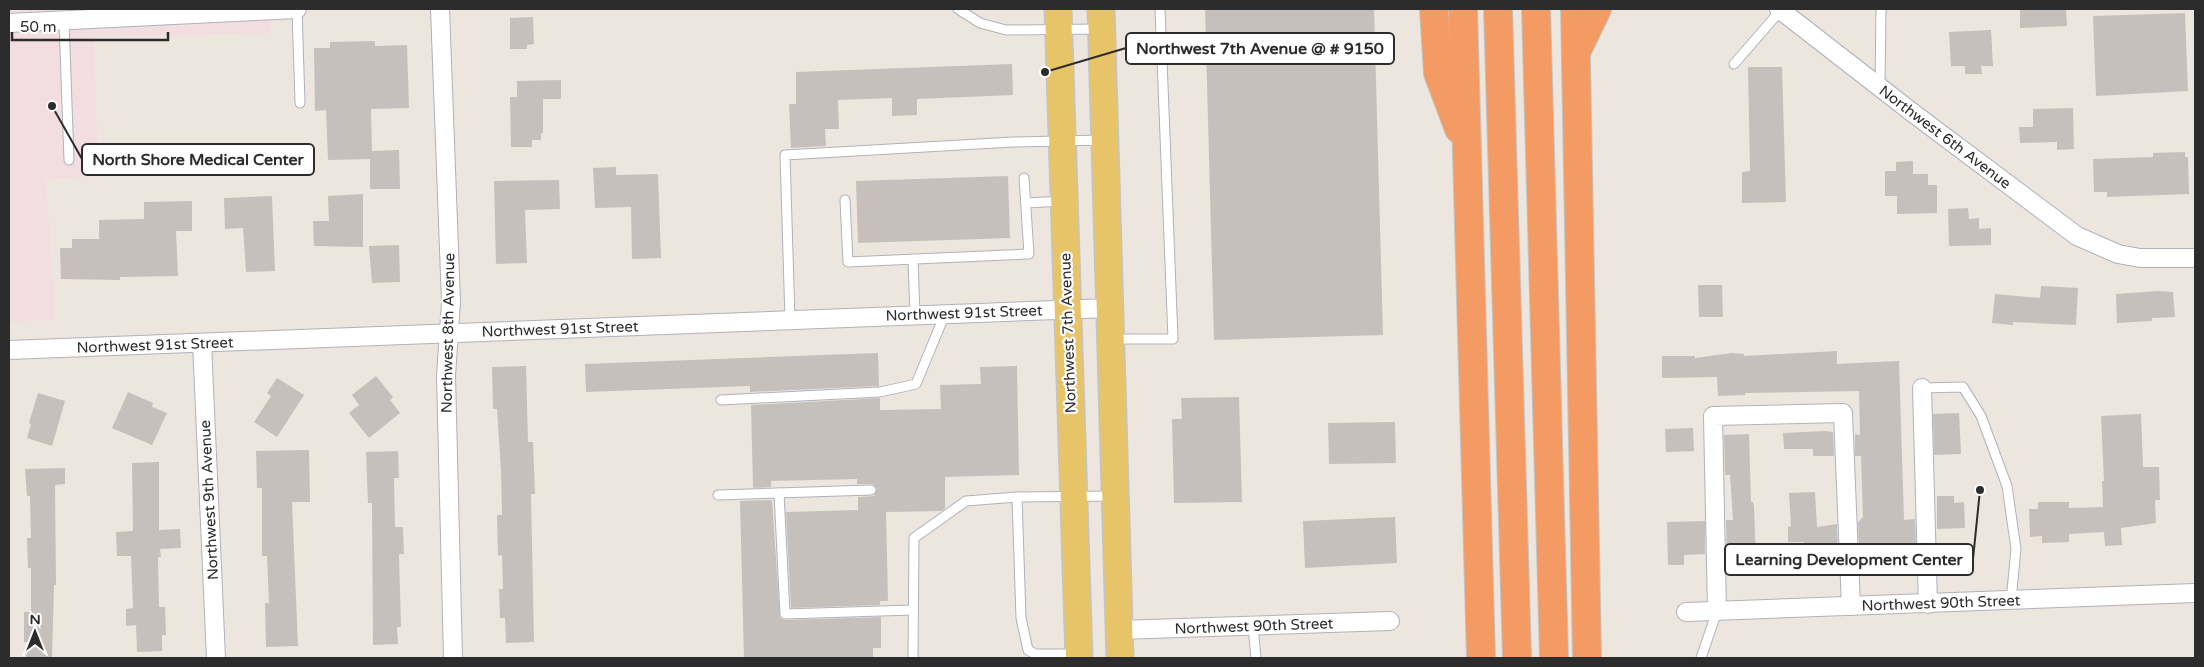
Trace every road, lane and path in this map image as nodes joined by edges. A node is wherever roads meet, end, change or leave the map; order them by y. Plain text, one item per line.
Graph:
1 (297, 9) edge
2 (440, 9) edge
3 (958, 9) edge
4 (1160, 9) edge
5 (1434, 9) edge
6 (1463, 9) edge
7 (1498, 9) edge
8 (1536, 9) edge
9 (1574, 9) edge
10 (1597, 9) edge
11 (1780, 9) edge
12 (1881, 9) edge
13 (241, 10) edge
14 (195, 11) edge
15 (135, 13) edge
16 (1058, 19) edge
17 (1101, 19) edge
18 (64, 20) junction
19 (9, 23) edge
20 (1576, 52) junction
21 (1734, 64) dead end
22 (1880, 88) junction
23 (300, 103) dead end
24 (1061, 140) junction
25 (1105, 140) junction
26 (1466, 149) junction
27 (69, 160) dead end
28 (1024, 178) dead end
29 (845, 200) dead end
30 (1064, 201) junction
31 (1026, 203) junction
32 (2195, 258) edge
33 (913, 259) junction
34 (1110, 308) junction
35 (1068, 309) junction
36 (945, 314) junction
37 (915, 315) junction
38 (790, 320) junction
39 (450, 333) junction
40 (1111, 338) junction
41 (202, 343) junction
42 (9, 350) edge
43 (1922, 388) joint
44 (721, 400) dead end
45 (871, 490) dead end
46 (780, 493) junction
47 (718, 495) dead end
48 (1074, 496) junction
49 (1115, 496) junction
50 (1016, 497) junction
51 (2195, 593) edge
52 (2011, 601) junction
53 (1928, 604) junction
54 (1851, 606) junction
55 (913, 610) junction
56 (1717, 611) junction
57 (1686, 612) dead end
58 (1390, 621) dead end
59 (1253, 626) junction
60 (1119, 630) junction
61 (1028, 654) edge
62 (1079, 656) edge
63 (216, 658) edge
64 (453, 658) edge
65 (913, 658) edge
66 (1120, 658) edge
67 (1256, 658) edge
68 (1481, 658) edge
69 (1516, 658) edge
70 (1554, 658) edge
71 (1588, 658) edge
72 (1701, 658) edge

1 - 13 street
1 - 23 lane
2 - 39 street, Northwest 8th Avenue
3 - 16 lane
4 - 40 lane
5 - 26 highway
6 - 26 highway
7 - 69 highway
8 - 70 highway
9 - 20 highway
10 - 20 highway
11 - 21 lane
11 - 22 street, Northwest 6th Avenue
12 - 22 lane
13 - 14 street
14 - 15 street
15 - 18 street
16 - 17 lane
16 - 24 main road, Northwest 7th Avenue
17 - 25 main road
18 - 19 street
18 - 27 lane
20 - 71 highway
22 - 32 street, Northwest 6th Avenue
24 - 25 lane
24 - 30 main road, Northwest 7th Avenue
24 - 38 lane
25 - 34 main road
26 - 68 highway
28 - 31 lane
29 - 33 lane
30 - 31 lane
30 - 35 main road, Northwest 7th Avenue
31 - 33 lane
33 - 37 lane
34 - 35 street, Northwest 91st Street
34 - 40 main road
35 - 36 street, Northwest 91st Street
35 - 48 main road, Northwest 7th Avenue
36 - 37 street, Northwest 91st Street
36 - 44 lane
37 - 38 street, Northwest 91st Street
38 - 39 street, Northwest 91st Street
39 - 41 street, Northwest 91st Street
39 - 64 street, Northwest 8th Avenue
40 - 49 main road
41 - 42 street, Northwest 91st Street
41 - 63 street, Northwest 9th Avenue
43 - 52 lane
43 - 53 street
45 - 46 lane
46 - 47 lane
46 - 55 lane
48 - 49 lane
48 - 50 lane
48 - 62 main road, Northwest 7th Avenue
49 - 60 main road
50 - 55 lane
50 - 61 lane
51 - 52 street, Northwest 90th Street
52 - 53 street, Northwest 90th Street
53 - 54 street, Northwest 90th Street
54 - 56 street, Northwest 90th Street
54 - 56 street
55 - 65 lane
56 - 57 street, Northwest 90th Street
56 - 72 lane
58 - 59 street, Northwest 90th Street
59 - 60 street, Northwest 90th Street
59 - 67 lane
60 - 66 main road
61 - 62 lane

